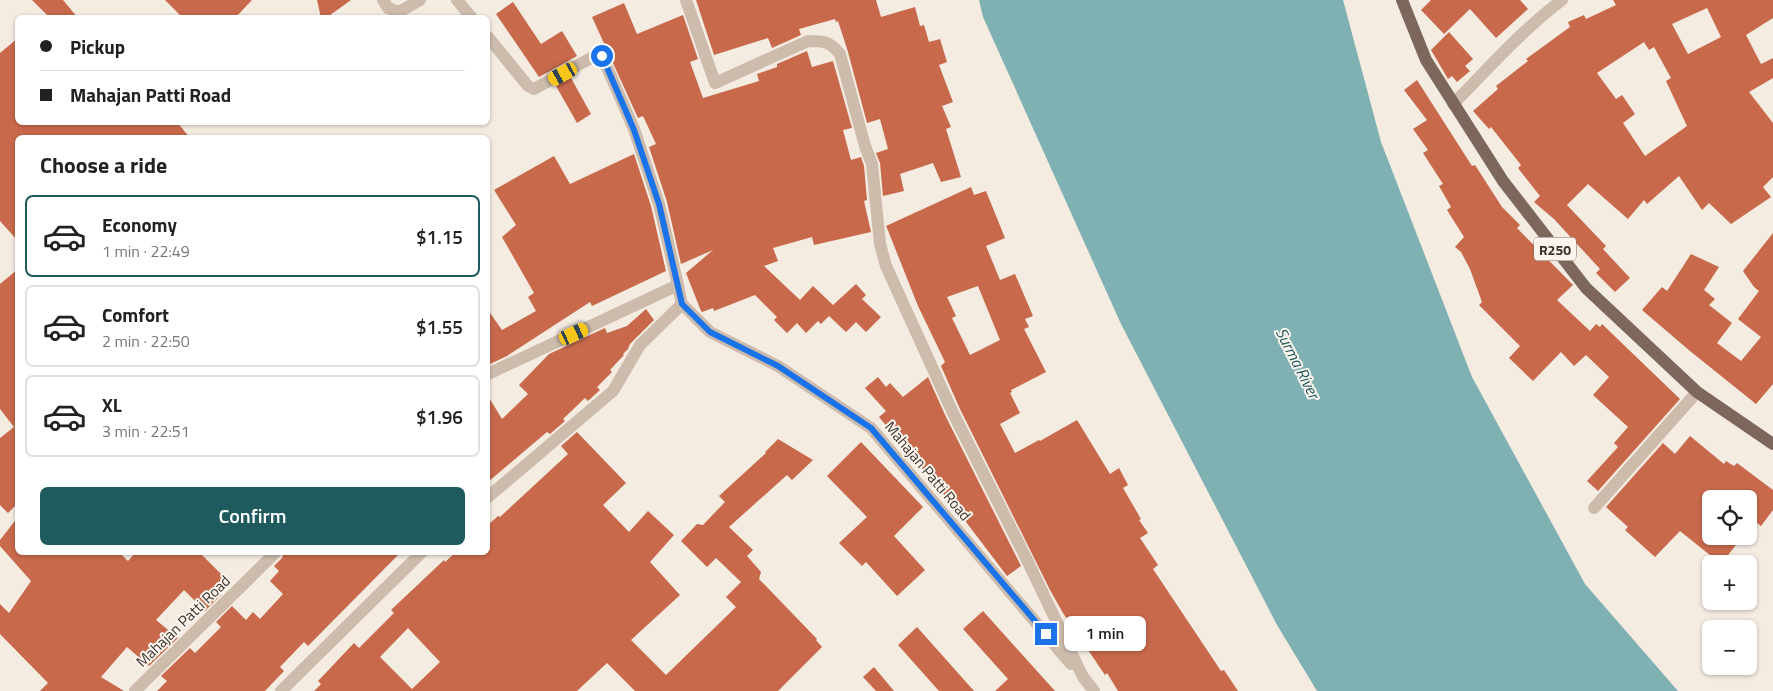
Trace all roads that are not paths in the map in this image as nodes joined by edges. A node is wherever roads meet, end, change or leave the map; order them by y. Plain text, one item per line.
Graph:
1 (383, 0) edge
2 (420, 0) edge
3 (457, 0) edge
4 (686, 0) edge
5 (1402, 0) edge
6 (1562, 0) edge
7 (470, 15) edge
8 (490, 39) edge
9 (1453, 104) junction
10 (678, 285) junction
11 (682, 304) junction
12 (490, 373) edge
13 (1697, 392) junction
14 (1773, 444) edge
15 (490, 495) edge
16 (1594, 508) dead end
17 (273, 555) edge
18 (419, 555) edge
19 (1083, 678) junction
20 (135, 691) edge
21 (281, 691) edge
22 (1094, 691) edge

1 - 2 street
3 - 7 street
4 - 19 street
5 - 9 main road, R250
6 - 9 street
8 - 10 street
9 - 13 main road, R250
10 - 11 street
10 - 12 street
11 - 15 street
11 - 19 street, Mahajan Patti Road
13 - 14 main road, R250
13 - 16 street
17 - 20 street, Mahajan Patti Road
18 - 21 street
19 - 22 street

